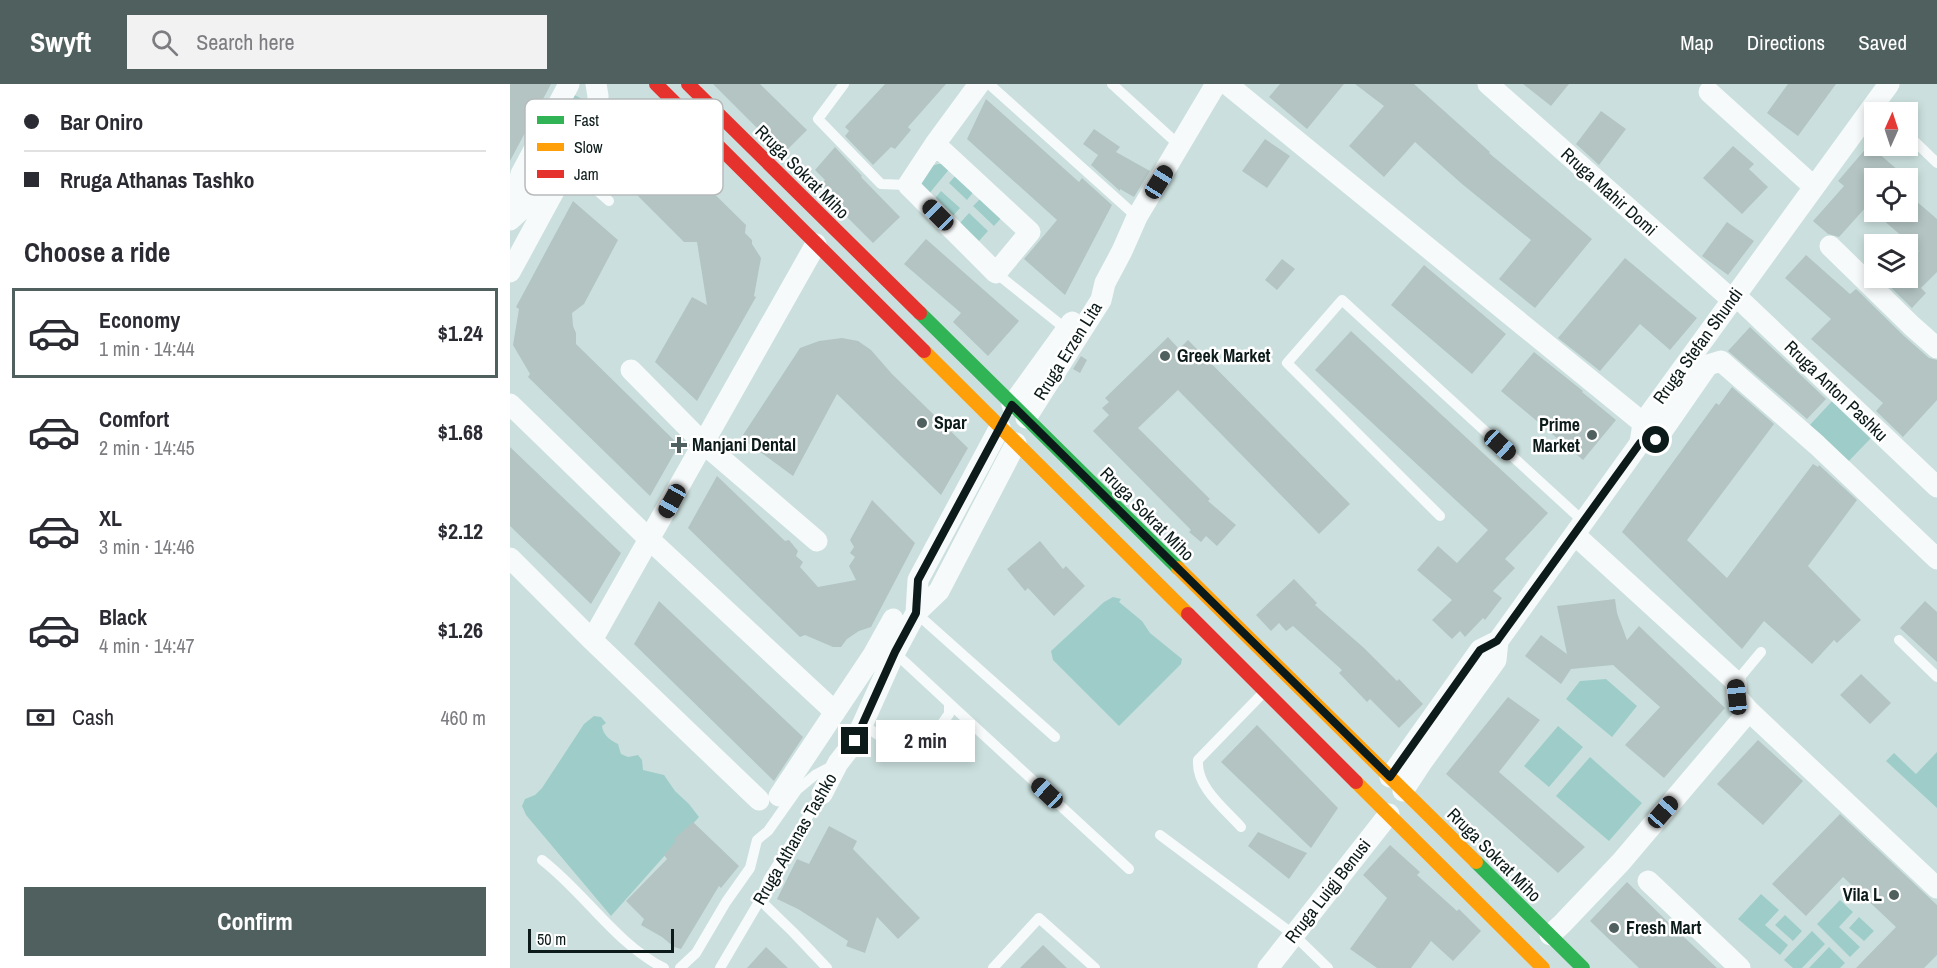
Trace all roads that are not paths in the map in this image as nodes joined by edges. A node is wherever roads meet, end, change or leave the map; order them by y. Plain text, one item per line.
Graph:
1 (569, 84) edge
2 (595, 84) edge
3 (656, 84) edge
4 (688, 84) edge
5 (844, 84) edge
6 (979, 84) edge
7 (989, 84) edge
8 (1112, 84) edge
9 (1216, 84) edge
10 (1227, 84) edge
11 (1488, 84) edge
12 (1888, 84) edge
13 (1705, 88) edge
14 (561, 99) edge
15 (588, 99) edge
16 (598, 99) edge
17 (671, 99) edge
18 (703, 99) edge
19 (1880, 102) edge
20 (723, 119) edge
21 (1864, 125) edge
22 (935, 144) junction
23 (1918, 145) edge
24 (1180, 146) junction
25 (723, 151) edge
26 (1937, 163) edge
27 (525, 166) edge
28 (908, 185) junction
29 (1814, 186) junction
30 (536, 195) edge
31 (552, 195) edge
32 (602, 195) edge
33 (609, 201) dead end
34 (513, 217) edge
35 (1137, 217) junction
36 (816, 244) junction
37 (1830, 246) dead end
38 (510, 272) edge
39 (996, 273) junction
40 (1105, 283) junction
41 (1733, 297) junction
42 (1066, 329) junction
43 (1937, 348) edge
44 (631, 370) dead end
45 (510, 404) edge
46 (1019, 411) junction
47 (1000, 427) junction
48 (1641, 433) junction
49 (703, 443) junction
50 (1016, 443) junction
51 (1937, 486) edge
52 (1440, 516) dead end
53 (1579, 528) junction
54 (650, 540) junction
55 (817, 541) dead end
56 (510, 558) edge
57 (1937, 560) edge
58 (916, 613) junction
59 (893, 619) joint
60 (592, 640) junction
61 (1899, 640) dead end
62 (887, 648) junction
63 (1761, 652) dead end
64 (1935, 671) edge
65 (1736, 682) junction
66 (1265, 691) junction
67 (950, 703) junction
68 (834, 711) junction
69 (1749, 711) junction
70 (862, 724) junction
71 (1055, 737) dead end
72 (838, 763) junction
73 (1397, 784) junction
74 (822, 794) joint
75 (1389, 814) junction
76 (1241, 827) dead end
77 (1160, 835) dead end
78 (542, 860) dead end
79 (1129, 869) dead end
80 (1648, 881) dead end
81 (1937, 888) edge
82 (760, 900) junction
83 (1294, 935) junction
84 (1550, 935) junction
85 (664, 968) edge
86 (680, 968) edge
87 (720, 968) edge
88 (826, 968) edge
89 (993, 968) edge
90 (1095, 968) edge
91 (1268, 968) edge
92 (1328, 968) edge
93 (1543, 968) edge
94 (1583, 968) edge
95 (1740, 968) edge

1 - 14 street
2 - 15 street
2 - 16 street
3 - 17 main road
4 - 18 main road, Rruga Sokrat Miho
5 - 28 lane
6 - 22 street
7 - 35 lane
8 - 24 lane
9 - 24 street, Rruga Erzen Lita
10 - 48 street
11 - 41 street, Rruga Mahir Domi
12 - 19 street, Rruga Stefan Shundi
13 - 29 street
20 - 46 main road, Rruga Sokrat Miho
21 - 29 street, Rruga Stefan Shundi
22 - 28 street
22 - 39 street
23 - 26 lane
24 - 35 street, Rruga Erzen Lita
25 - 36 main road
27 - 34 street
28 - 39 street
29 - 41 street, Rruga Stefan Shundi
30 - 34 street
31 - 38 street
32 - 33 lane
35 - 40 street, Rruga Erzen Lita
36 - 47 main road
36 - 49 street
37 - 43 street
39 - 42 lane
40 - 42 street, Rruga Erzen Lita
40 - 46 street, Rruga Erzen Lita
41 - 48 street, Rruga Stefan Shundi
41 - 51 street, Rruga Anton Pashku
42 - 46 street, Rruga Erzen Lita
44 - 49 street
45 - 54 street
46 - 47 main road
46 - 50 main road
46 - 73 main road, Rruga Sokrat Miho
47 - 50 main road
47 - 58 street, Rruga Athanas Tashko
48 - 53 street, Rruga Stefan Shundi
48 - 57 street
49 - 54 street
49 - 55 street
50 - 58 street, Rruga Athanas Tashko
50 - 66 main road
52 - 53 lane
53 - 65 street
53 - 73 street, Rruga Stefan Shundi
54 - 60 street
54 - 68 street
56 - 60 street
58 - 59 lane
58 - 62 street, Rruga Athanas Tashko
58 - 71 lane
59 - 62 street
60 - 68 street
61 - 64 lane
62 - 67 lane
62 - 68 street
62 - 70 street, Rruga Athanas Tashko
63 - 65 lane
65 - 69 street
66 - 75 main road
66 - 76 lane
67 - 70 lane
67 - 79 lane
69 - 81 street
69 - 84 street
70 - 72 street, Rruga Athanas Tashko
72 - 74 street, Rruga Athanas Tashko
72 - 86 lane
73 - 75 main road
73 - 75 main road
73 - 84 main road, Rruga Sokrat Miho
74 - 82 lane, Rruga Athanas Tashko
75 - 83 street, Rruga Luigj Benusi
75 - 93 main road
77 - 83 lane
78 - 85 lane
80 - 95 street
82 - 87 lane, Rruga Athanas Tashko
82 - 88 lane
83 - 91 street, Rruga Luigj Benusi
83 - 92 lane
84 - 94 main road, Rruga Sokrat Miho
89 - 90 lane

